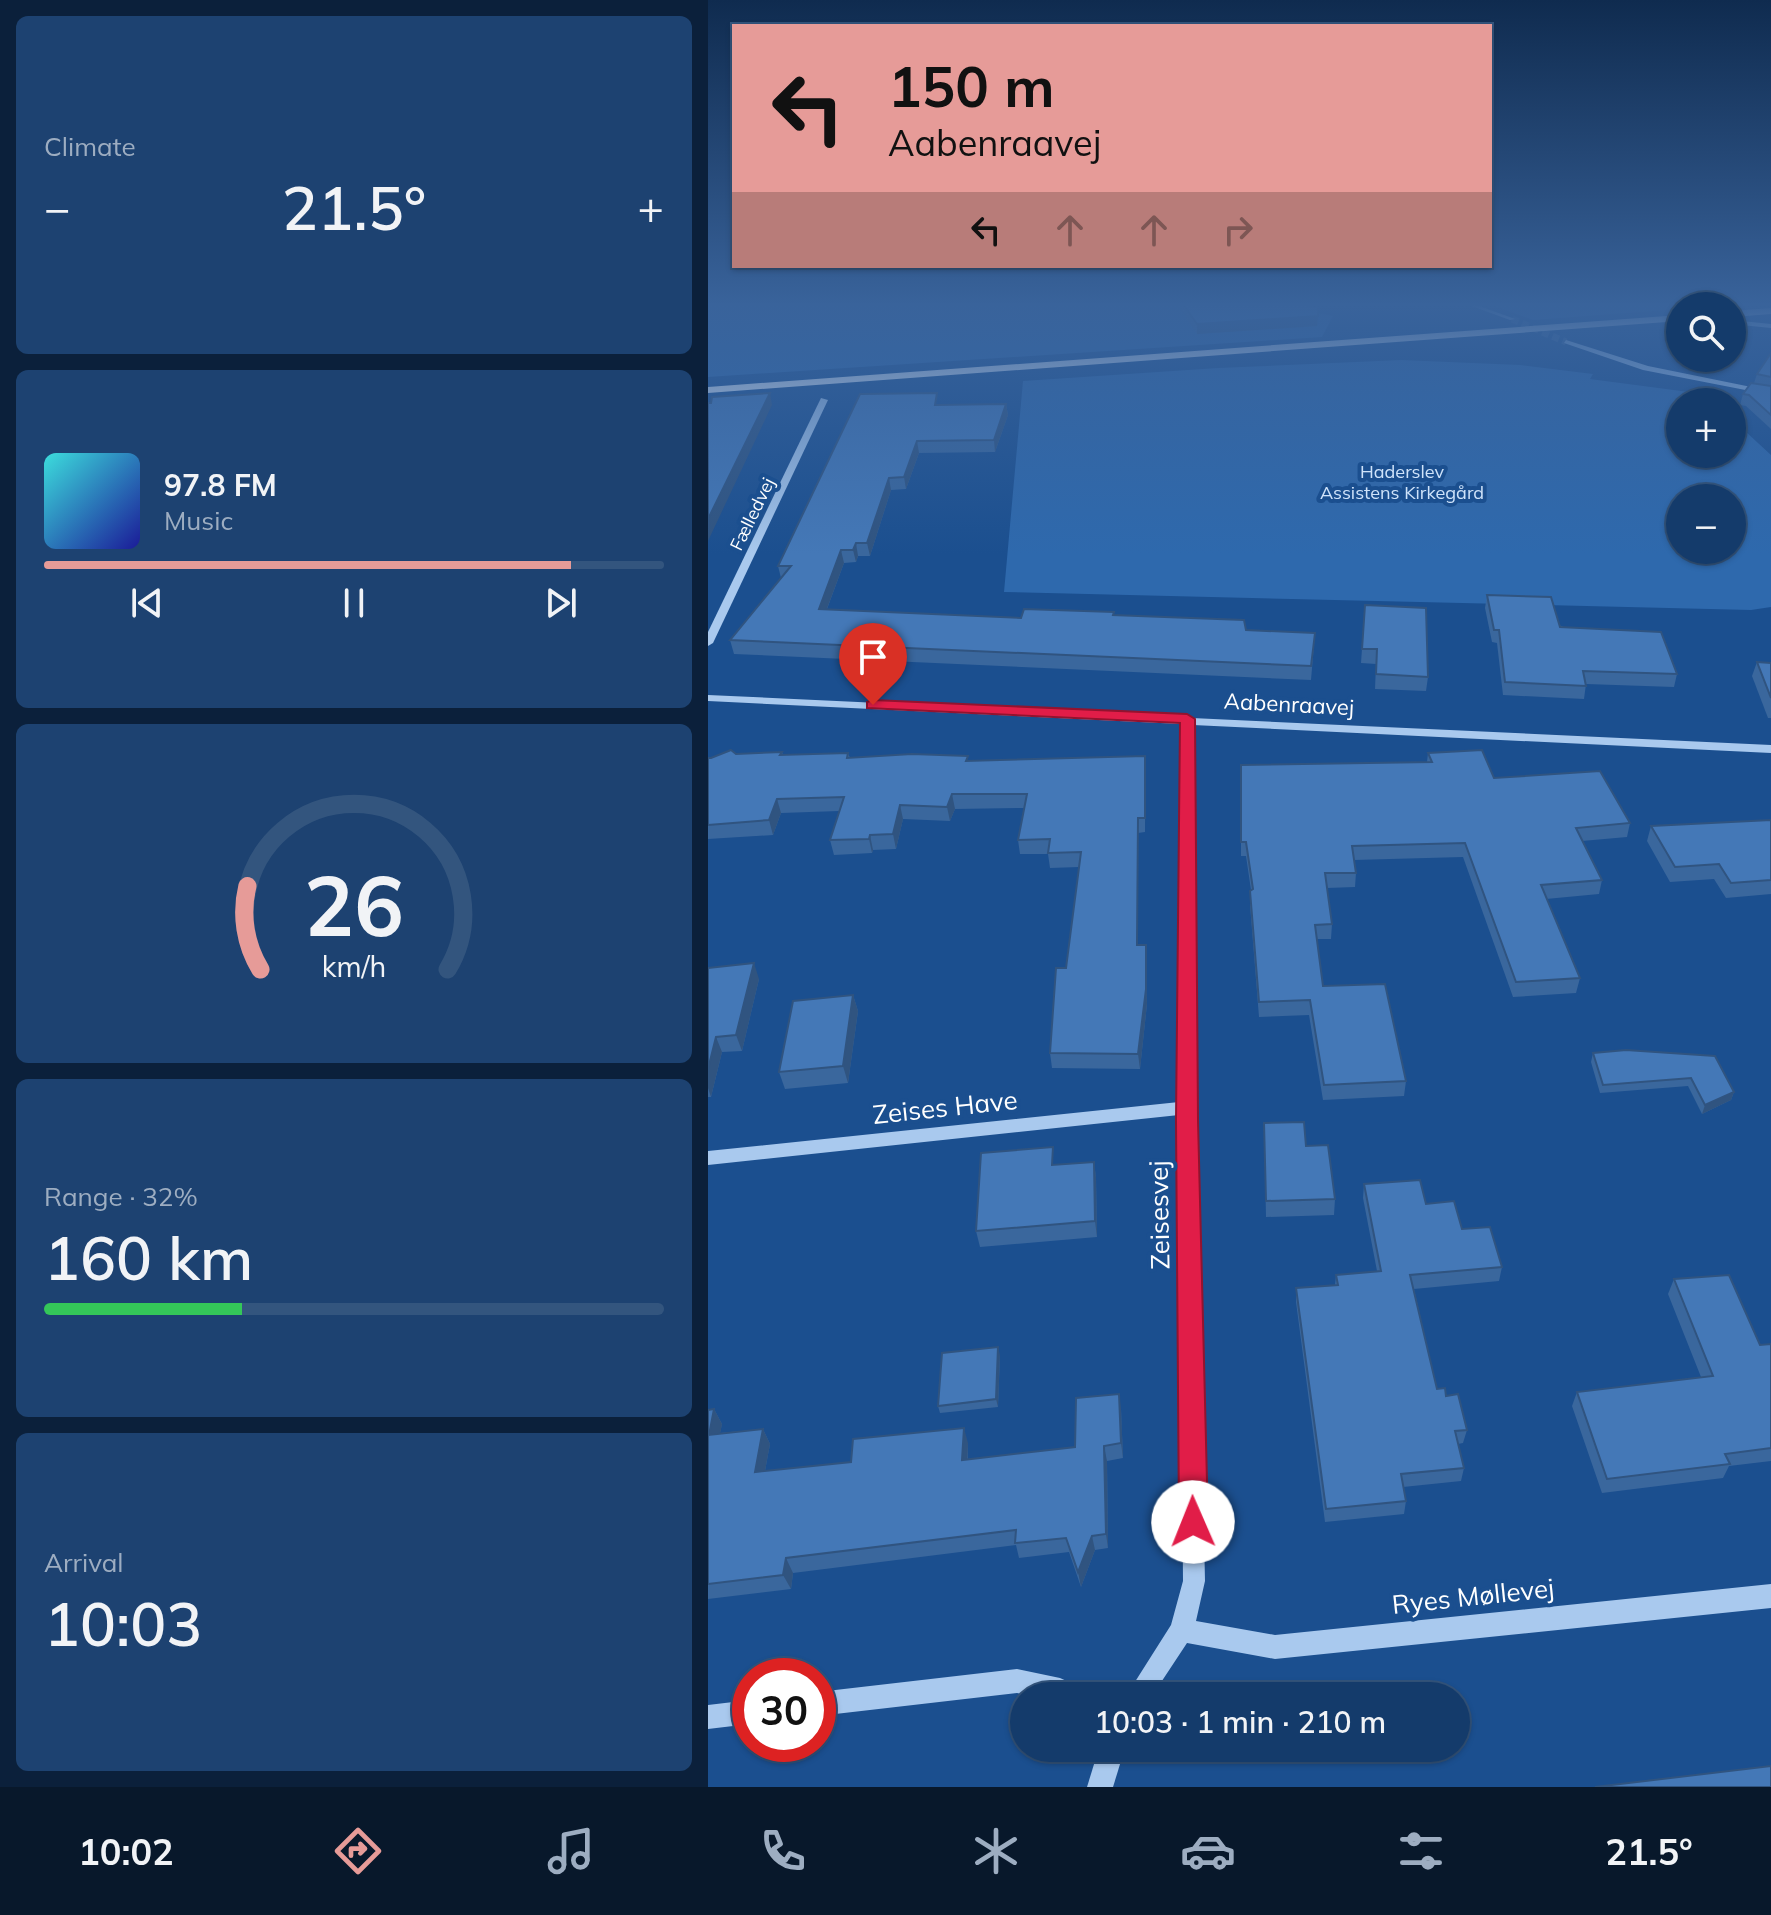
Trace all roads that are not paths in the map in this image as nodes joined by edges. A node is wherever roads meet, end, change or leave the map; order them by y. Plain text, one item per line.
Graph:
1 (743, 387) edge
2 (1743, 387) edge
3 (708, 390) edge
4 (1771, 393) edge
5 (824, 400) dead end
6 (708, 643) edge
7 (708, 698) edge
8 (1187, 719) junction
9 (1771, 749) edge
10 (1187, 1108) junction
11 (708, 1158) edge
12 (1771, 1596) edge
13 (1182, 1630) junction
14 (1022, 1682) edge
15 (1147, 1682) edge
16 (836, 1702) edge
17 (732, 1714) edge
18 (708, 1717) edge
19 (1108, 1762) edge
20 (1100, 1787) edge

1 - 3 main road
2 - 4 street
5 - 6 street, Fælledvej
7 - 8 street, Aabenraavej
8 - 9 street, Aabenraavej
8 - 10 street, Zeisesvej
10 - 11 street, Zeises Have
10 - 13 street, Zeisesvej
12 - 13 street, Ryes Møllevej
13 - 15 street, Zeisesvej
14 - 16 street
17 - 18 street
19 - 20 street

